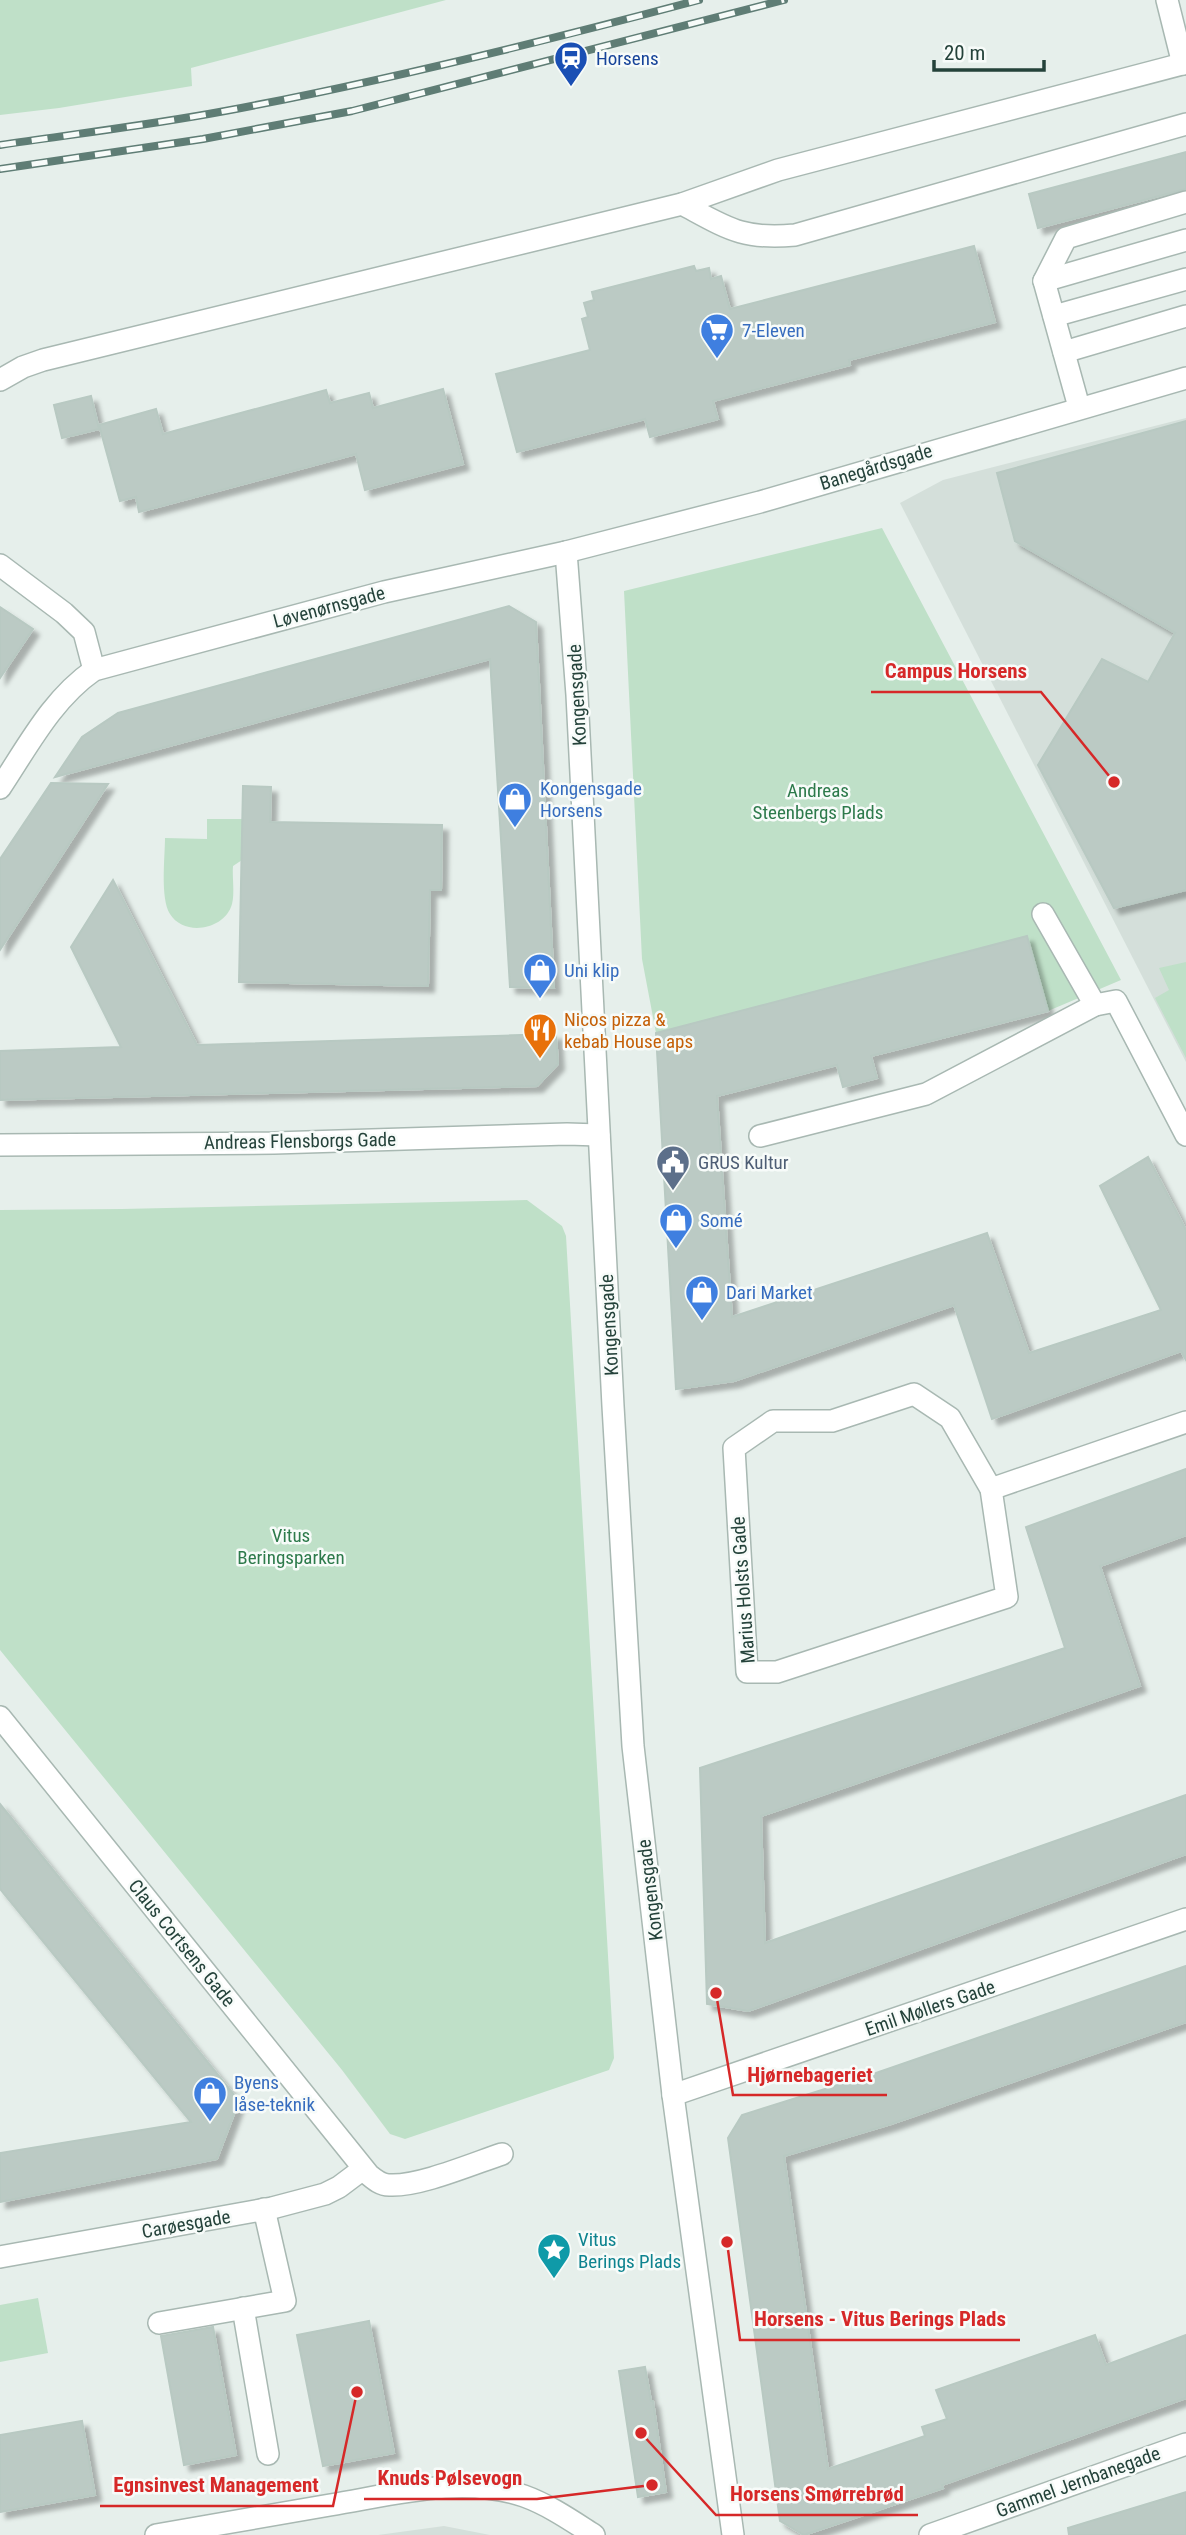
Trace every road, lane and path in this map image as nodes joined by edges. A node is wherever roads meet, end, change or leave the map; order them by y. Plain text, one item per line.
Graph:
1 (1167, 0) edge
2 (1185, 63) edge
3 (1186, 124) edge
4 (1186, 202) edge
5 (682, 204) junction
6 (1186, 240) edge
7 (1186, 279) edge
8 (1044, 281) junction
9 (1054, 316) junction
10 (1186, 316) edge
11 (1064, 352) junction
12 (1186, 378) edge
13 (0, 380) edge
14 (1079, 407) junction
15 (566, 552) junction
16 (0, 565) edge
17 (94, 670) junction
18 (0, 788) edge
19 (1043, 914) dead end
20 (1105, 1003) junction
21 (599, 1135) junction
22 (1186, 1135) edge
23 (760, 1136) dead end
24 (0, 1144) edge
25 (1186, 1422) edge
26 (991, 1489) junction
27 (0, 1717) edge
28 (1186, 1919) edge
29 (673, 2095) junction
30 (502, 2154) dead end
31 (363, 2169) junction
32 (264, 2209) junction
33 (0, 2257) edge
34 (243, 2308) junction
35 (159, 2323) dead end
36 (1186, 2444) edge
37 (268, 2454) dead end
38 (156, 2535) edge
39 (594, 2535) edge
40 (733, 2535) edge
41 (930, 2535) edge

1 - 2 street
2 - 5 street
3 - 5 street
4 - 8 street
5 - 13 street
6 - 8 street
7 - 9 street
8 - 9 street
9 - 11 street
10 - 11 street
11 - 14 street
12 - 14 street, Banegårdsgade
14 - 15 street, Banegårdsgade
15 - 17 street, Løvenørnsgade
15 - 21 street, Kongensgade
16 - 17 street
17 - 18 street, Løvenørnsgade
19 - 20 street
20 - 22 street
20 - 23 street
21 - 24 street, Andreas Flensborgs Gade
21 - 29 street, Kongensgade
25 - 26 street
26 - 26 street, Marius Holsts Gade
27 - 31 street, Claus Cortsens Gade
28 - 29 street, Emil Møllers Gade
29 - 40 street
30 - 31 street
31 - 32 street, Carøesgade
32 - 33 street, Carøesgade
32 - 34 street
34 - 35 street
34 - 37 street
36 - 41 street, Gammel Jernbanegade
38 - 39 street

